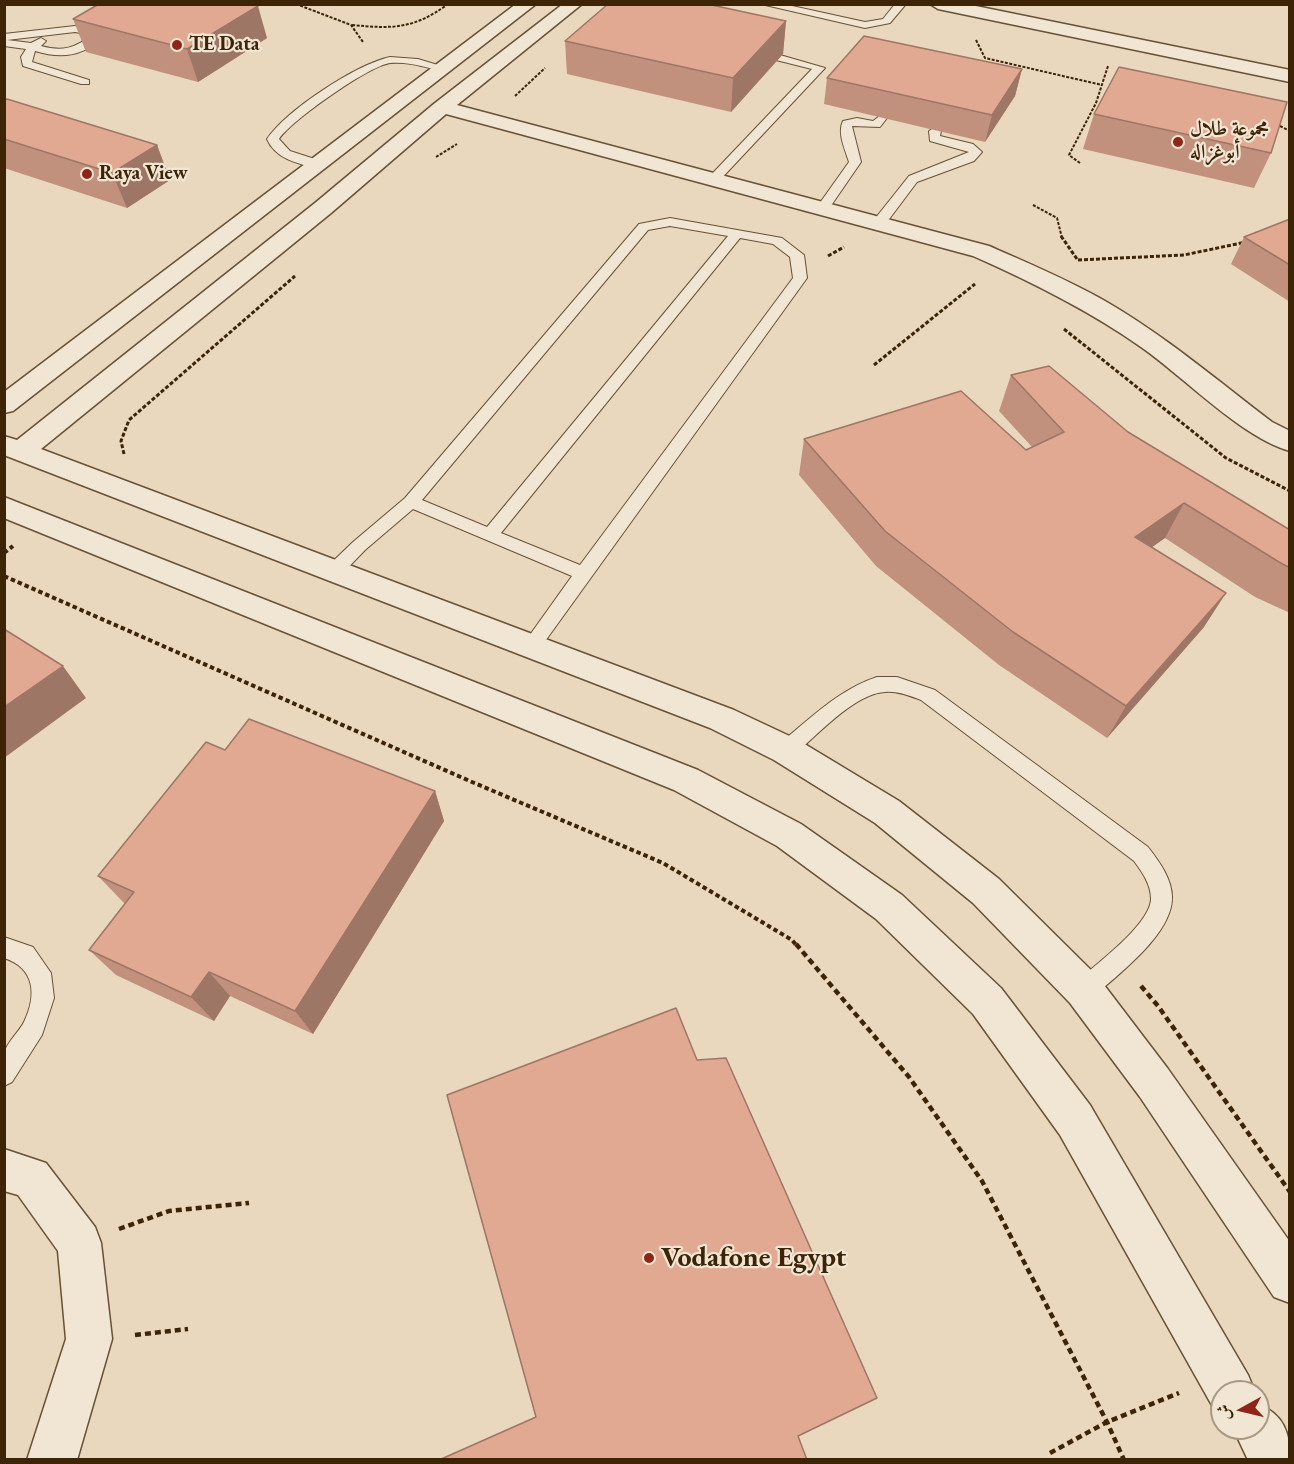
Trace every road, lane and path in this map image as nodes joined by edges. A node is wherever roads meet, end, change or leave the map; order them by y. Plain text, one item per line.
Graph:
1 (296, 4) edge
2 (447, 4) edge
3 (528, 4) edge
4 (574, 4) edge
5 (766, 4) edge
6 (902, 4) edge
7 (938, 4) edge
8 (989, 15) junction
9 (100, 20) edge
10 (351, 25) junction
11 (69, 29) junction
12 (4, 37) edge
13 (1113, 39) junction
14 (4, 43) edge
15 (33, 47) junction
16 (780, 58) edge
17 (377, 62) junction
18 (445, 69) junction
19 (1290, 76) edge
20 (85, 82) dead end
21 (1102, 85) junction
22 (442, 107) junction
23 (881, 118) edge
24 (935, 130) edge
25 (1080, 163) dead end
26 (320, 165) junction
27 (714, 179) junction
28 (1033, 205) dead end
29 (823, 207) junction
30 (879, 223) junction
31 (737, 234) junction
32 (1251, 240) edge
33 (851, 246) dead end
34 (1077, 260) junction
35 (800, 278) junction
36 (965, 281) dead end
37 (1051, 282) junction
38 (1063, 329) dead end
39 (874, 365) dead end
40 (4, 405) edge
41 (1290, 442) edge
42 (12, 448) edge
43 (1290, 491) edge
44 (411, 502) junction
45 (4, 507) edge
46 (490, 535) junction
47 (334, 571) junction
48 (584, 574) junction
49 (4, 576) edge
50 (531, 646) junction
51 (786, 750) junction
52 (4, 947) edge
53 (1117, 959) junction
54 (1084, 990) junction
55 (4, 1074) edge
56 (4, 1170) edge
57 (1290, 1192) edge
58 (249, 1203) dead end
59 (79, 1243) junction
60 (1290, 1281) edge
61 (189, 1329) dead end
62 (89, 1340) junction
63 (1224, 1380) edge
64 (1210, 1389) edge
65 (1107, 1422) junction
66 (1264, 1440) edge
67 (1050, 1453) dead end
68 (51, 1460) edge
69 (1125, 1460) edge
70 (1276, 1460) edge

1 - 10 path
2 - 10 path
3 - 18 street
4 - 22 street
5 - 6 lane
7 - 8 street
8 - 13 street
8 - 21 path
9 - 11 lane
10 - 17 path
11 - 12 lane
11 - 15 lane
11 - 15 lane
13 - 19 street
13 - 21 path
14 - 15 lane
15 - 20 lane
16 - 27 lane
17 - 18 lane
17 - 26 lane
18 - 26 street
21 - 25 path
22 - 27 street
22 - 42 street
23 - 29 lane
24 - 30 lane
26 - 40 street
27 - 29 street
28 - 34 path
29 - 30 street
30 - 37 street
31 - 35 lane
31 - 44 lane
31 - 46 lane
32 - 34 path
33 - 35 path
34 - 37 path
35 - 48 lane
36 - 39 path
37 - 41 street
38 - 43 path
42 - 47 street
44 - 46 lane
44 - 47 lane
45 - 63 street
46 - 48 lane
47 - 50 street
48 - 50 lane
49 - 65 path
50 - 51 street
51 - 53 lane
51 - 54 street
52 - 55 lane
53 - 54 lane
53 - 57 path
54 - 60 street
56 - 59 street
58 - 59 path
59 - 62 street
61 - 62 path
62 - 68 street
64 - 65 path
65 - 67 path
65 - 69 path
66 - 70 street

